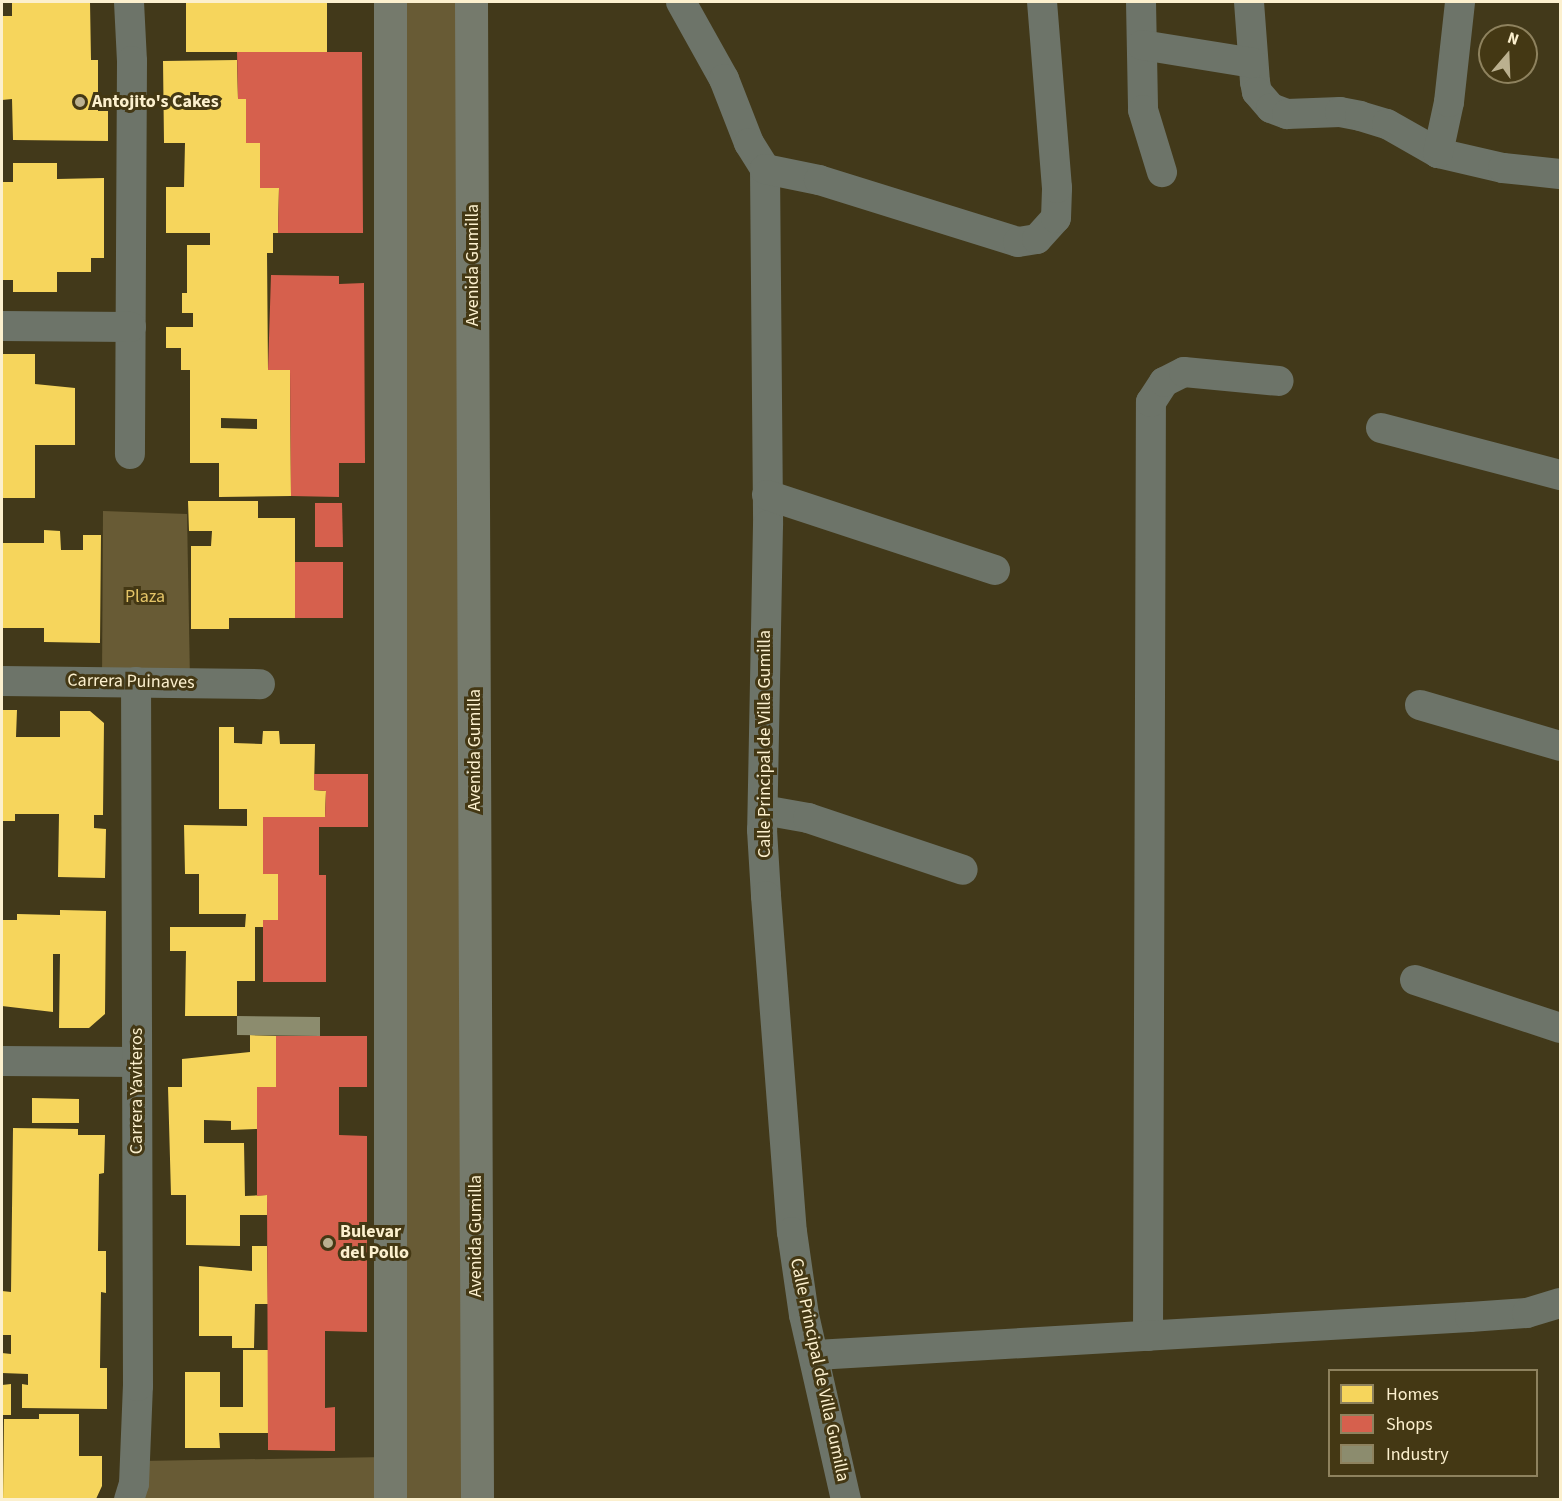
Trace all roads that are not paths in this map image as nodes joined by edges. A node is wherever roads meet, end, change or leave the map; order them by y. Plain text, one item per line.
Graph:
1 (129, 2) edge
2 (390, 2) edge
3 (471, 2) edge
4 (681, 2) edge
5 (1041, 2) edge
6 (1141, 2) edge
7 (1249, 2) edge
8 (1460, 2) edge
9 (1142, 45) junction
10 (1253, 63) junction
11 (1438, 153) junction
12 (765, 168) junction
13 (1162, 172) dead end
14 (1560, 174) edge
15 (2, 327) edge
16 (131, 327) junction
17 (1279, 381) dead end
18 (1381, 428) dead end
19 (130, 454) dead end
20 (1560, 475) edge
21 (767, 495) junction
22 (994, 570) dead end
23 (2, 681) edge
24 (136, 682) junction
25 (261, 684) dead end
26 (1420, 705) dead end
27 (1560, 746) edge
28 (763, 810) junction
29 (963, 870) dead end
30 (1415, 980) dead end
31 (1560, 1028) edge
32 (2, 1061) edge
33 (137, 1062) junction
34 (1560, 1303) edge
35 (1148, 1336) junction
36 (816, 1355) junction
37 (129, 1500) edge
38 (390, 1500) edge
39 (477, 1500) edge
40 (846, 1500) edge

1 - 16 street
2 - 38 main road
3 - 39 main road, Avenida Gumilla
4 - 12 street
5 - 12 street
6 - 9 street
7 - 10 street
8 - 11 street
9 - 10 street
9 - 13 street
10 - 11 street
11 - 14 street
12 - 21 street, Calle Principal de Villa Gumilla
15 - 16 street
16 - 19 street
17 - 35 street
18 - 20 street
21 - 22 street
21 - 28 street, Calle Principal de Villa Gumilla
23 - 24 street, Carrera Puinaves
24 - 25 street, Carrera Puinaves
24 - 33 street, Carrera Yaviteros
26 - 27 street
28 - 29 street
28 - 36 street, Calle Principal de Villa Gumilla
30 - 31 street
32 - 33 street
33 - 37 street, Carrera Yaviteros
34 - 35 street
35 - 36 street
36 - 40 street, Calle Principal de Villa Gumilla

